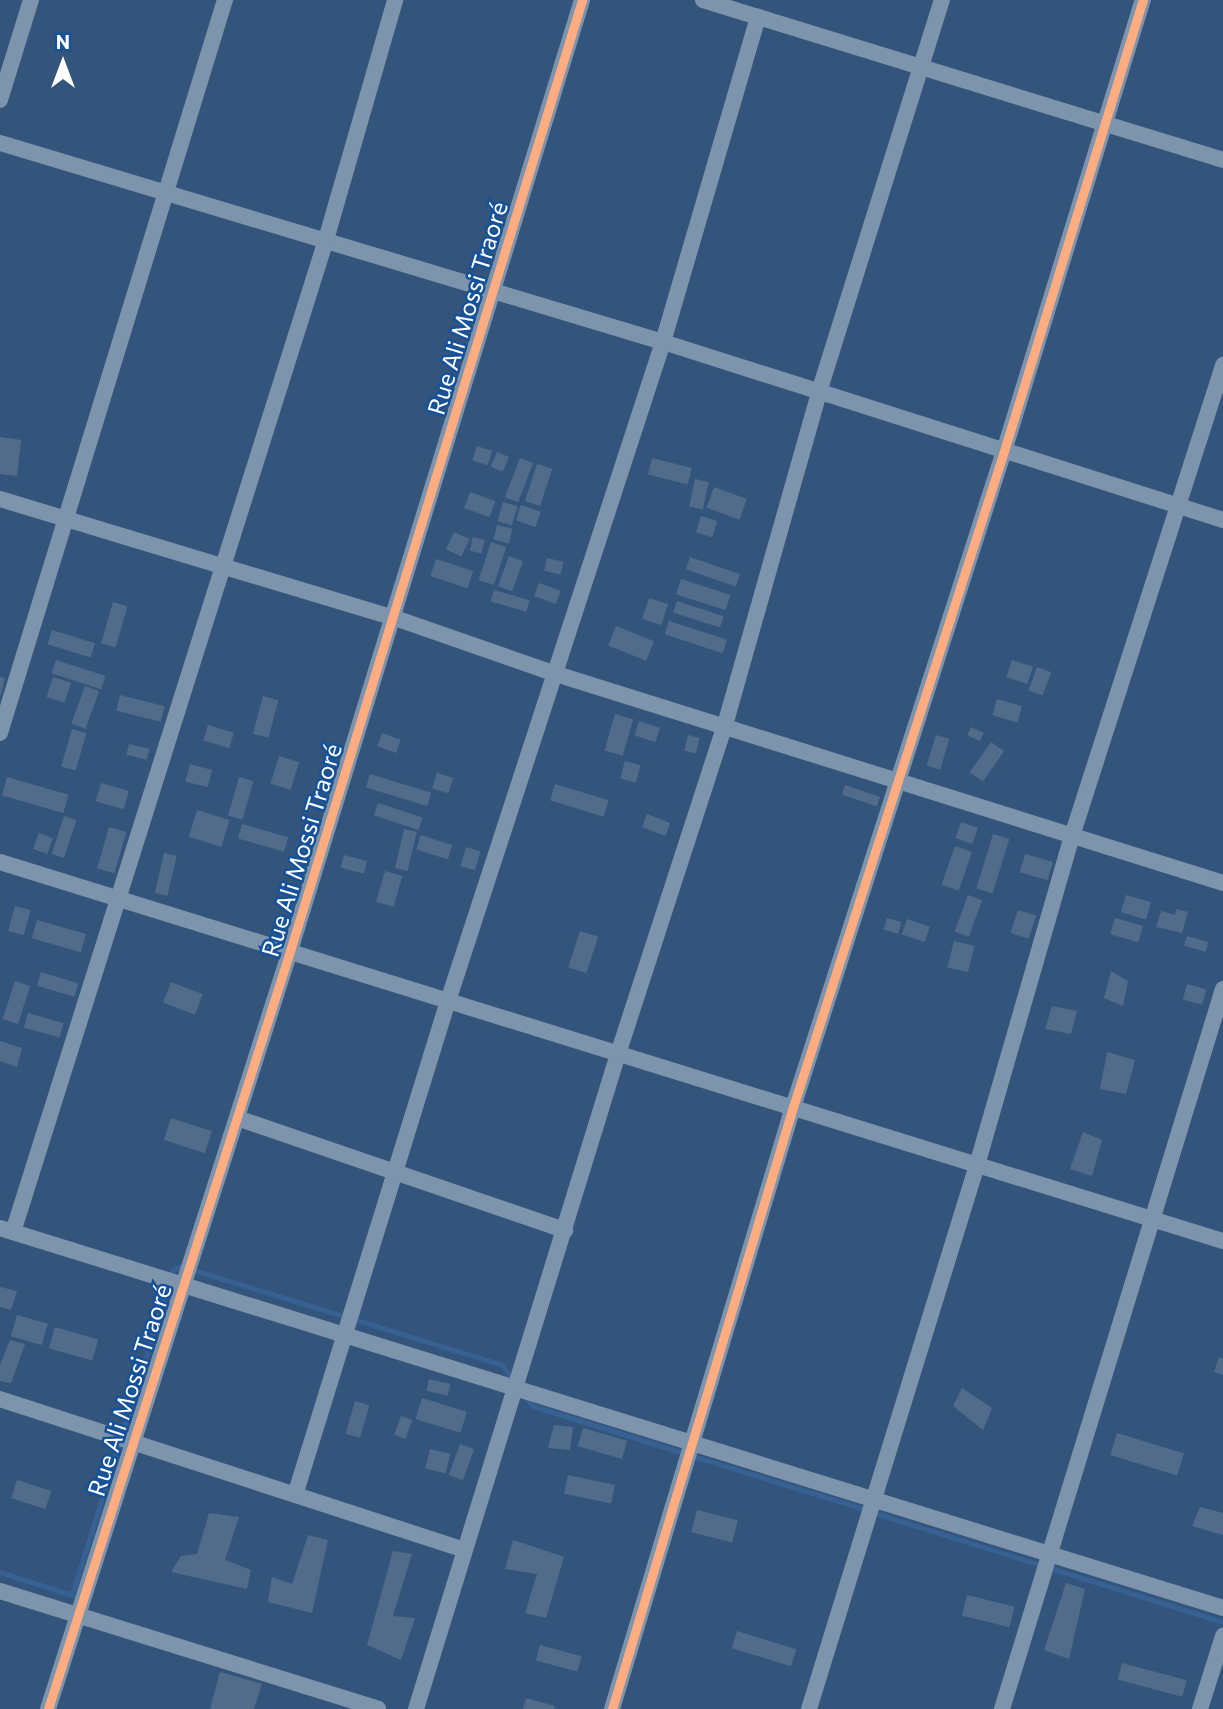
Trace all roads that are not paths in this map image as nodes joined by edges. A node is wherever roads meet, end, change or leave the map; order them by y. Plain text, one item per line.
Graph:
1 (31, 0) edge
2 (225, 0) edge
3 (395, 0) edge
4 (582, 0) edge
5 (703, 0) edge
6 (942, 0) edge
7 (1143, 0) edge
8 (758, 17) junction
9 (920, 65) junction
10 (0, 100) edge
11 (1103, 123) junction
12 (0, 143) edge
13 (1223, 160) edge
14 (167, 195) junction
15 (325, 243) junction
16 (493, 290) junction
17 (663, 342) junction
18 (1223, 365) edge
19 (819, 392) junction
20 (1004, 451) junction
21 (0, 499) edge
22 (1178, 506) junction
23 (64, 517) junction
24 (1223, 520) edge
25 (222, 566) junction
26 (392, 617) junction
27 (553, 673) junction
28 (725, 725) junction
29 (0, 733) edge
30 (897, 780) junction
31 (1072, 836) junction
32 (0, 862) edge
33 (1223, 883) edge
34 (119, 899) junction
35 (290, 951) junction
36 (1223, 989) edge
37 (448, 1001) junction
38 (618, 1054) junction
39 (793, 1107) junction
40 (237, 1118) junction
41 (977, 1165) junction
42 (397, 1174) junction
43 (1153, 1218) junction
44 (7, 1230) edge
45 (565, 1230) junction
46 (1223, 1241) edge
47 (183, 1285) junction
48 (343, 1335) junction
49 (515, 1388) junction
50 (0, 1399) edge
51 (133, 1439) junction
52 (694, 1444) junction
53 (296, 1492) junction
54 (876, 1500) junction
55 (463, 1549) junction
56 (1050, 1554) junction
57 (0, 1591) edge
58 (1223, 1608) edge
59 (77, 1615) junction
60 (1223, 1636) edge
61 (48, 1709) edge
62 (378, 1709) edge
63 (416, 1709) edge
64 (612, 1709) edge
65 (809, 1709) edge
66 (1002, 1709) edge
67 (1200, 1709) edge

1 - 10 street
2 - 14 street
3 - 15 street
4 - 16 street, Rue Ali Mossi Traoré
5 - 8 street
6 - 9 street
7 - 11 street
8 - 9 street
8 - 17 street
9 - 11 street
9 - 19 street
11 - 13 street
11 - 20 street
12 - 14 street
14 - 15 street
14 - 23 street
15 - 16 street
15 - 25 street
16 - 17 street
16 - 26 street, Rue Ali Mossi Traoré
17 - 19 street
17 - 27 street
18 - 22 street
19 - 20 street
19 - 28 street
20 - 22 street
20 - 30 street
21 - 23 street
22 - 24 street
22 - 31 street
23 - 25 street
23 - 29 street
25 - 26 street
25 - 34 street
26 - 27 street
26 - 35 street, Rue Ali Mossi Traoré
27 - 28 street
27 - 37 street
28 - 30 street
28 - 38 street
30 - 31 street
30 - 39 street
31 - 33 street
31 - 41 street
32 - 34 street
34 - 35 street
34 - 44 street
35 - 37 street
35 - 40 street, Rue Ali Mossi Traoré
36 - 43 street
37 - 38 street
37 - 42 street
38 - 39 street
38 - 45 street
39 - 41 street
39 - 52 street
40 - 42 street
40 - 47 street, Rue Ali Mossi Traoré
41 - 43 street
41 - 54 street
42 - 45 street
42 - 48 street
43 - 46 street
43 - 56 street
44 - 47 street
45 - 49 street
47 - 48 street
47 - 51 street, Rue Ali Mossi Traoré
48 - 49 street
48 - 53 street
49 - 52 street
49 - 55 street
50 - 51 street
51 - 53 street
51 - 59 street, Rue Ali Mossi Traoré
52 - 54 street
52 - 64 street
53 - 55 street
54 - 56 street
54 - 65 street
55 - 63 street
56 - 58 street
56 - 66 street
57 - 59 street
59 - 61 street, Rue Ali Mossi Traoré
59 - 62 street
60 - 67 street

